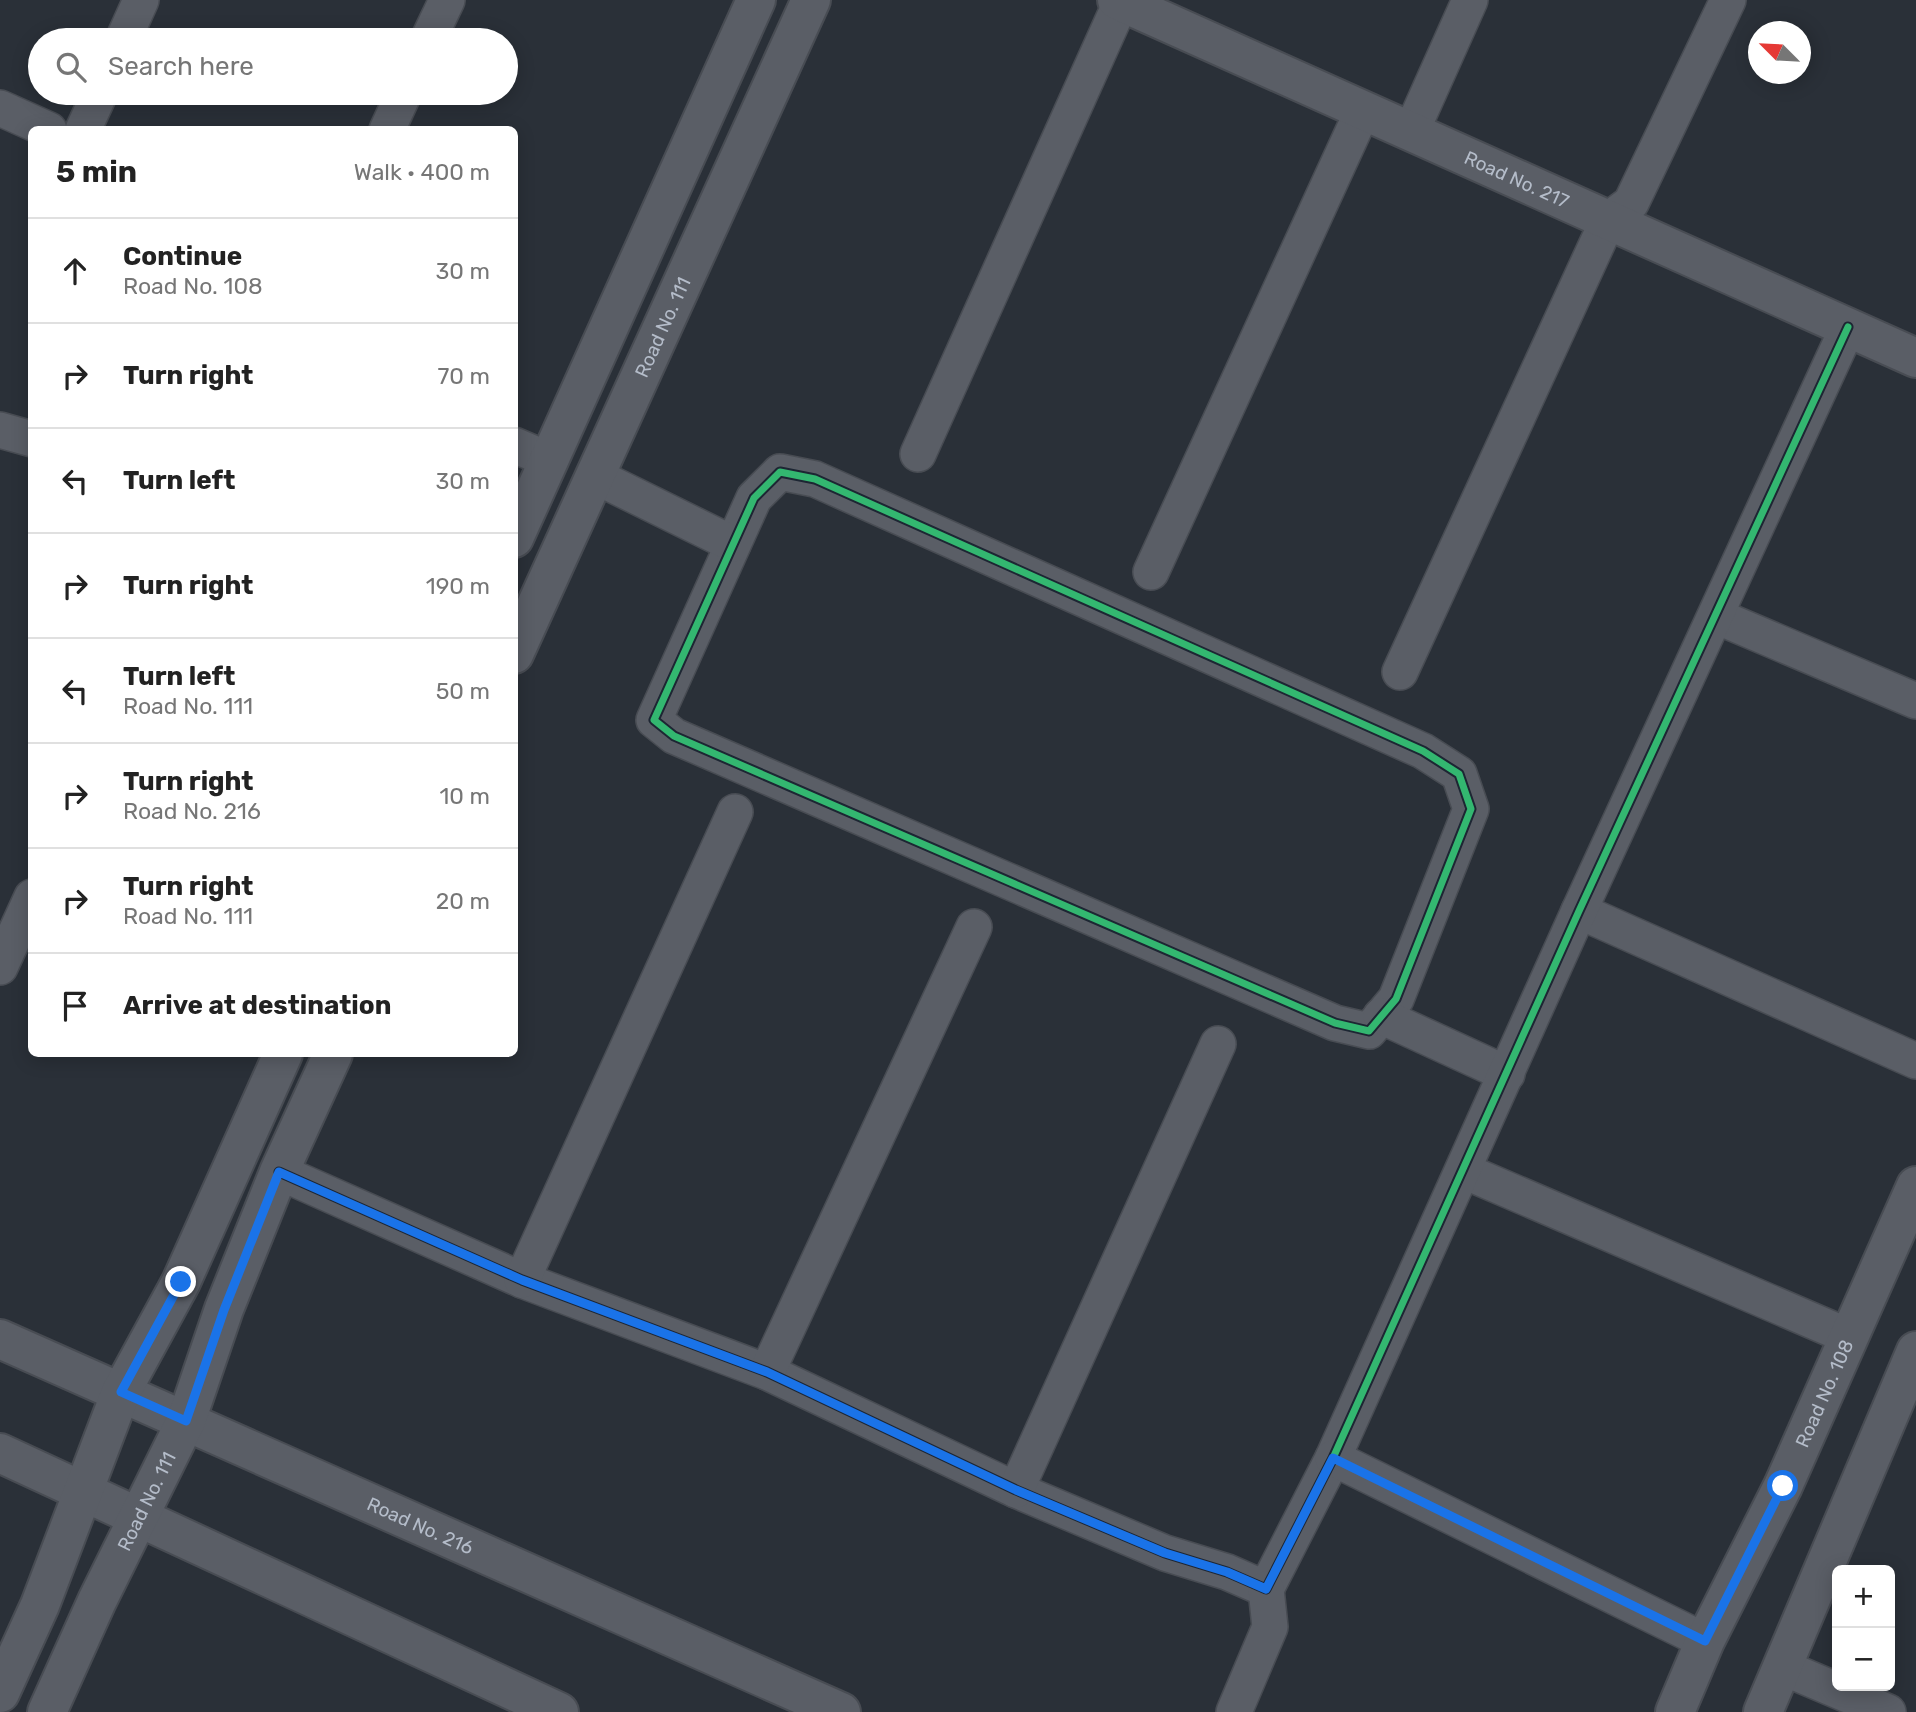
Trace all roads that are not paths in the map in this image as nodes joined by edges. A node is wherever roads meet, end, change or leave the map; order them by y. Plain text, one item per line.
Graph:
1 (141, 0) edge
2 (447, 0) edge
3 (756, 0) edge
4 (811, 0) edge
5 (1470, 0) edge
6 (1728, 0) edge
7 (1120, 1) edge
8 (128, 28) edge
9 (434, 28) edge
10 (94, 105) edge
11 (398, 105) edge
12 (0, 108) edge
13 (1363, 110) junction
14 (40, 126) edge
15 (85, 126) edge
16 (389, 126) edge
17 (1411, 132) junction
18 (1608, 220) junction
19 (1848, 327) junction
20 (1916, 358) edge
21 (0, 430) edge
22 (28, 438) edge
23 (518, 448) edge
24 (918, 454) dead end
25 (549, 460) junction
26 (596, 476) junction
27 (518, 529) edge
28 (733, 544) junction
29 (1151, 572) dead end
30 (1716, 616) junction
31 (518, 645) edge
32 (1400, 672) dead end
33 (1916, 701) edge
34 (735, 812) dead end
35 (28, 907) edge
36 (1579, 911) junction
37 (974, 927) dead end
38 (0, 967) edge
39 (1381, 1016) junction
40 (1218, 1044) dead end
41 (283, 1057) edge
42 (332, 1057) edge
43 (1916, 1061) edge
44 (1507, 1074) junction
45 (1464, 1171) junction
46 (279, 1172) junction
47 (1916, 1186) edge
48 (522, 1280) junction
49 (1850, 1337) junction
50 (0, 1339) edge
51 (767, 1372) junction
52 (1911, 1373) edge
53 (121, 1392) junction
54 (186, 1421) junction
55 (0, 1453) edge
56 (1333, 1458) junction
57 (1016, 1490) junction
58 (82, 1491) junction
59 (139, 1518) junction
60 (1266, 1589) junction
61 (1705, 1641) junction
62 (1782, 1667) junction
63 (0, 1693) edge
64 (47, 1712) edge
65 (559, 1712) edge
66 (841, 1712) edge
67 (1234, 1712) edge
68 (1675, 1712) edge
69 (1763, 1712) edge
70 (1888, 1712) edge

1 - 8 street
2 - 9 street
3 - 25 street
4 - 26 street, Road No. 111
5 - 17 street
6 - 18 street
7 - 13 street, Road No. 217
7 - 24 street
10 - 15 street
11 - 16 street
12 - 14 street
13 - 17 street, Road No. 217
13 - 29 street
17 - 18 street, Road No. 217
18 - 19 street, Road No. 217
18 - 32 street
19 - 20 street, Road No. 217
19 - 30 street
21 - 22 street
23 - 25 street
25 - 27 street
26 - 28 street
26 - 31 street, Road No. 111
28 - 39 street
28 - 39 street
30 - 33 street
30 - 36 street
34 - 48 street
35 - 38 street
36 - 43 street
36 - 44 street
37 - 51 street
39 - 44 street
40 - 57 street
41 - 53 street
42 - 46 street, Road No. 111
44 - 45 street
45 - 49 street
45 - 56 street
46 - 48 street
46 - 54 street, Road No. 111
47 - 49 street, Road No. 108
48 - 51 street
49 - 61 street, Road No. 108
50 - 53 street, Road No. 216
51 - 57 street
52 - 62 street
53 - 54 street, Road No. 216
53 - 58 street
54 - 59 street, Road No. 111
54 - 66 street, Road No. 216
55 - 58 street
56 - 60 street
56 - 61 street
57 - 60 street
58 - 59 street
58 - 63 street
59 - 64 street, Road No. 111
59 - 65 street
60 - 67 street
61 - 68 street, Road No. 108
62 - 69 street
62 - 70 street

